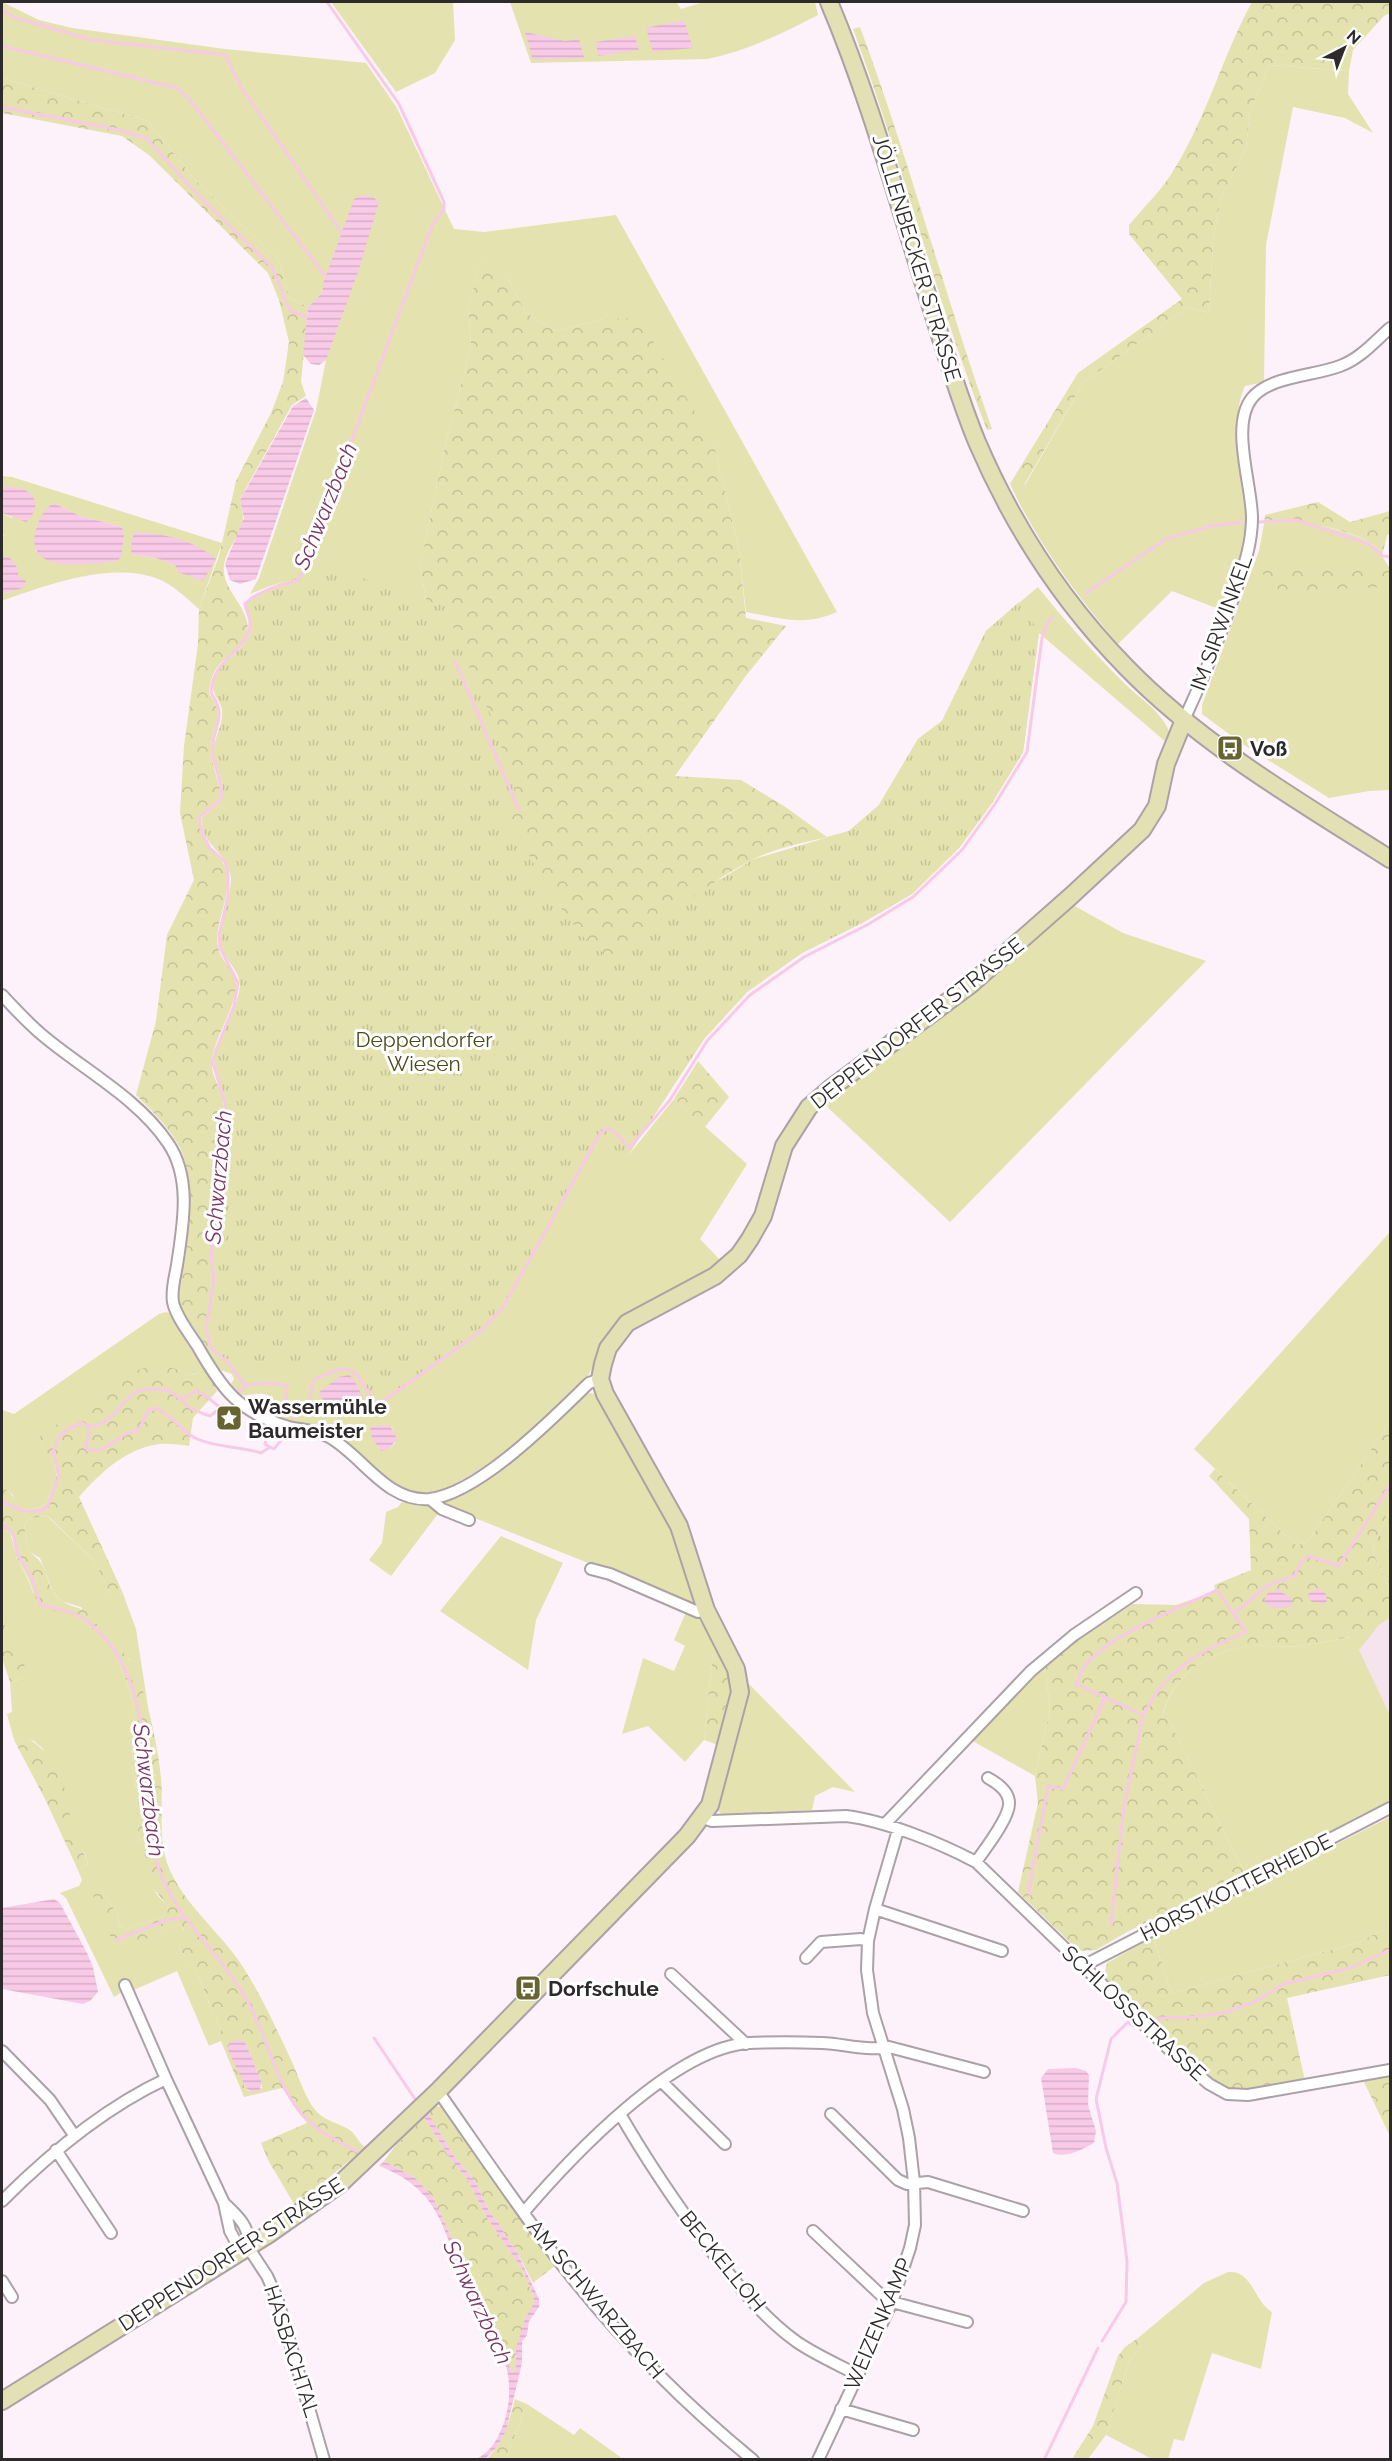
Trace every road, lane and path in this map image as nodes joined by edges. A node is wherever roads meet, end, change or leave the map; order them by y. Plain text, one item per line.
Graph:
1 (829, 2) edge
2 (1390, 328) edge
3 (1184, 720) junction
4 (1390, 859) edge
5 (2, 995) edge
6 (600, 1379) junction
7 (430, 1498) junction
8 (469, 1520) dead end
9 (591, 1569) dead end
10 (1136, 1593) dead end
11 (706, 1610) junction
12 (988, 1778) dead end
13 (1390, 1808) edge
14 (703, 1818) junction
15 (885, 1824) junction
16 (898, 1830) junction
17 (976, 1862) junction
18 (875, 1909) junction
19 (868, 1941) junction
20 (1002, 1952) dead end
21 (806, 1958) dead end
22 (1083, 1966) junction
23 (671, 1974) dead end
24 (125, 1985) dead end
25 (746, 2043) junction
26 (883, 2048) junction
27 (2, 2051) edge
28 (1390, 2070) edge
29 (984, 2072) dead end
30 (166, 2079) junction
31 (662, 2082) junction
32 (438, 2091) junction
33 (620, 2114) junction
34 (831, 2114) dead end
35 (74, 2135) junction
36 (725, 2144) dead end
37 (56, 2150) junction
38 (914, 2182) junction
39 (2, 2199) edge
40 (1023, 2211) dead end
41 (524, 2212) junction
42 (813, 2231) dead end
43 (111, 2233) dead end
44 (248, 2247) junction
45 (2, 2281) edge
46 (12, 2297) dead end
47 (892, 2302) junction
48 (968, 2322) dead end
49 (858, 2374) junction
50 (2, 2401) edge
51 (842, 2409) junction
52 (913, 2430) dead end
53 (324, 2460) edge
54 (753, 2460) edge
55 (818, 2460) edge

1 - 3 street, JÖLLENBECKER STRASSE
2 - 3 street, IM SIRWINKEL
3 - 4 street, JÖLLENBECKER STRASSE
3 - 6 street, DEPPENDORFER STRASSE
5 - 7 street
6 - 7 street
6 - 11 street, DEPPENDORFER STRASSE
7 - 8 street
9 - 11 street
10 - 15 street
11 - 14 street, DEPPENDORFER STRASSE
12 - 17 street
13 - 22 street, HORSTKOTTERHEIDE
14 - 15 street, SCHLOSSSTRASSE
14 - 32 street, DEPPENDORFER STRASSE
15 - 16 street, SCHLOSSSTRASSE
16 - 17 street, SCHLOSSSTRASSE
16 - 18 street, WEIZENKAMP
17 - 22 street, SCHLOSSSTRASSE
18 - 19 street, WEIZENKAMP
18 - 20 street
19 - 21 street
19 - 26 street, WEIZENKAMP
22 - 28 street, SCHLOSSSTRASSE
23 - 25 street
24 - 30 street, HASBACHTAL
25 - 26 street
25 - 31 street
26 - 29 street
26 - 38 street, WEIZENKAMP
27 - 35 street
30 - 35 street
30 - 44 street, HASBACHTAL
31 - 33 street
31 - 36 street
32 - 41 street, AM SCHWARZBACH
32 - 44 street, DEPPENDORFER STRASSE
33 - 41 street
33 - 49 street, BECKELLOH
34 - 38 street
35 - 37 street
37 - 39 street
37 - 43 street
38 - 40 street
38 - 47 street, WEIZENKAMP
41 - 54 street, AM SCHWARZBACH
42 - 47 street
44 - 50 street, DEPPENDORFER STRASSE
44 - 53 street, HASBACHTAL
45 - 46 street
47 - 48 street
47 - 49 street, WEIZENKAMP
49 - 51 street, WEIZENKAMP
51 - 52 street
51 - 55 street, WEIZENKAMP

